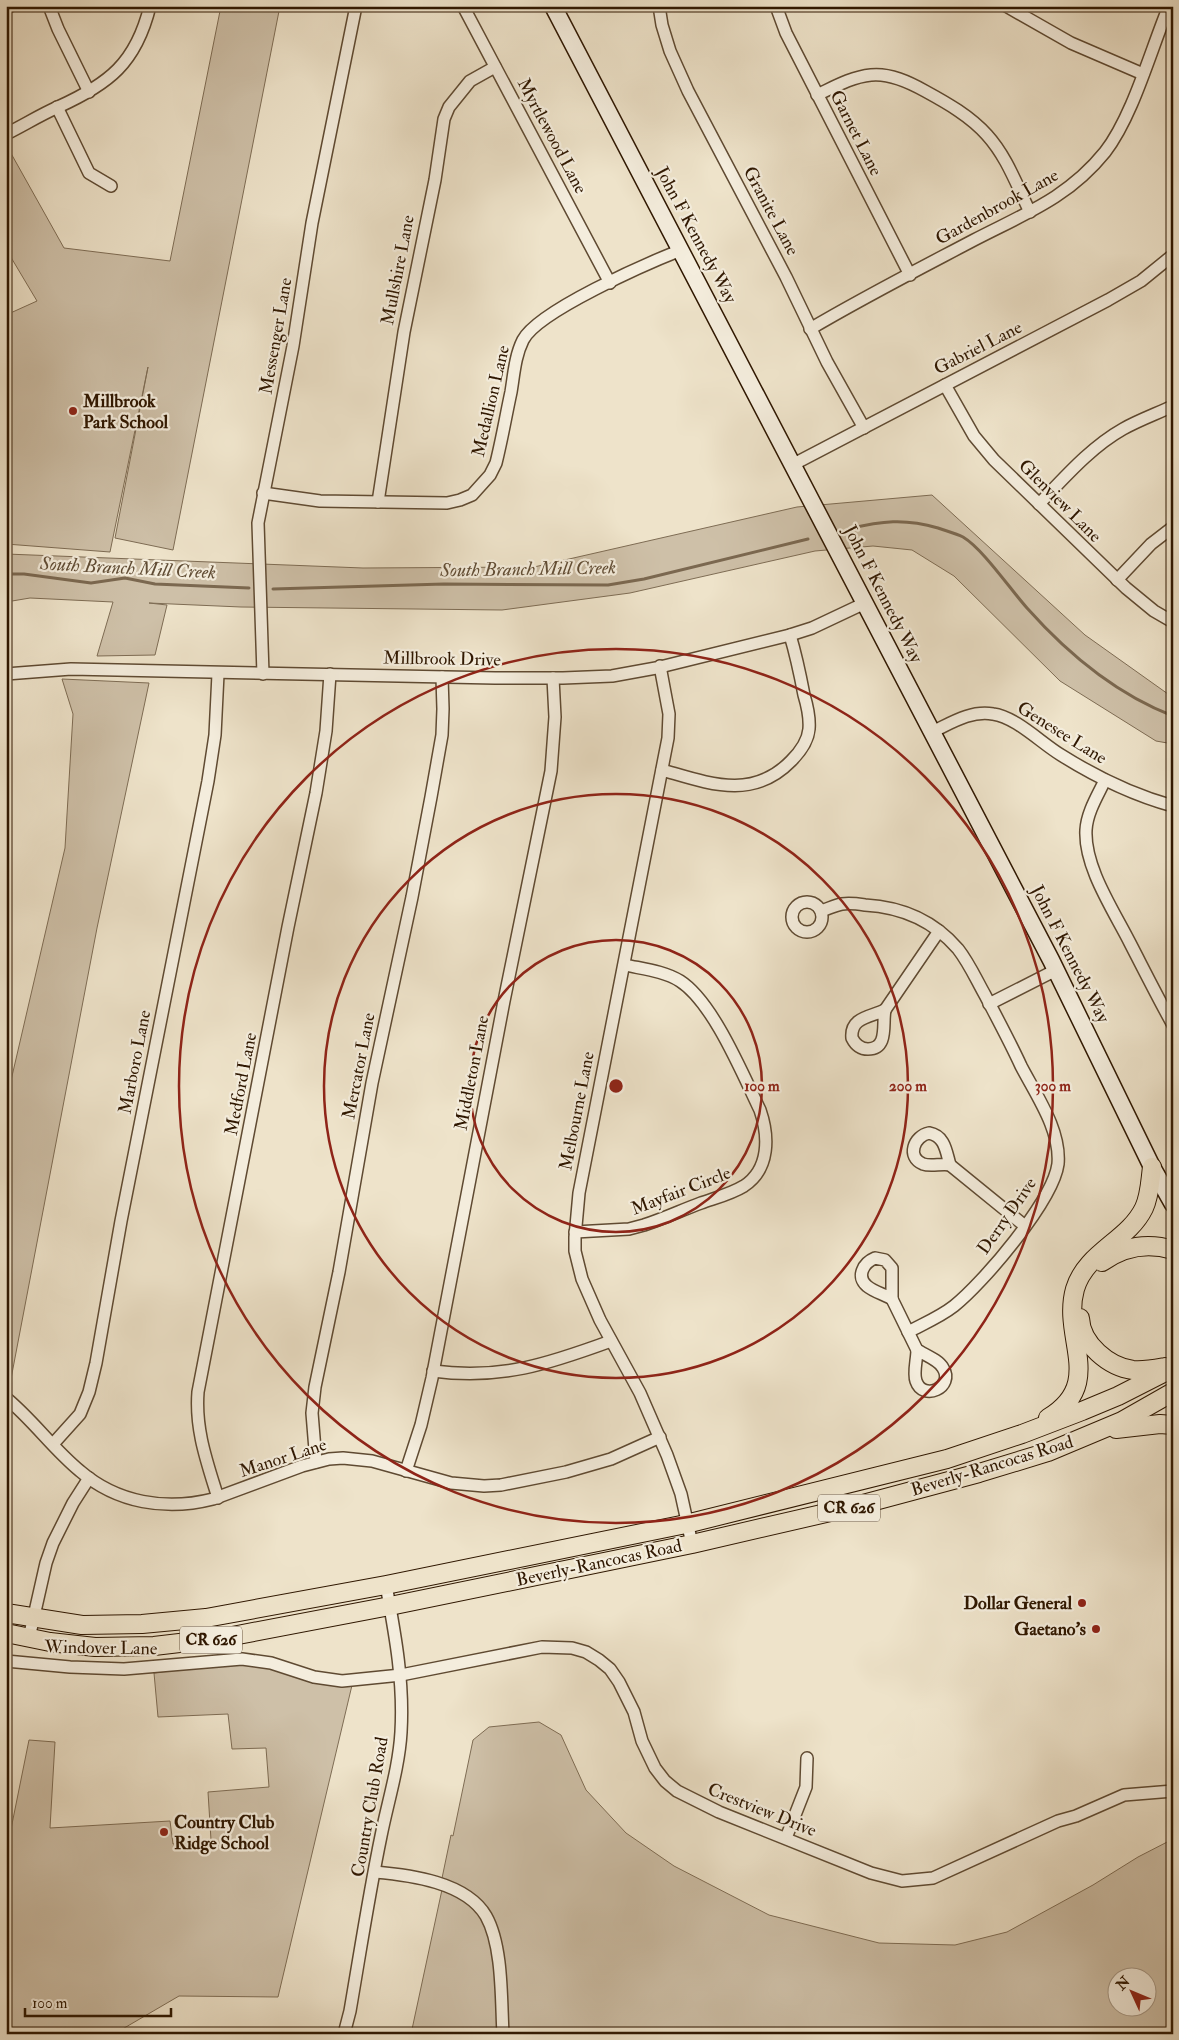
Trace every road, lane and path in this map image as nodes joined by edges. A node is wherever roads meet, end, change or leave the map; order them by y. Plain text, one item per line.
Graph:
1 (11, 6) edge
2 (49, 6) edge
3 (150, 6) edge
4 (356, 6) edge
5 (463, 6) edge
6 (553, 6) edge
7 (658, 6) edge
8 (776, 6) edge
9 (1006, 6) edge
10 (1169, 6) edge
11 (6, 8) edge
12 (495, 67) junction
13 (1142, 74) junction
14 (89, 92) junction
15 (817, 95) junction
16 (58, 108) junction
17 (6, 134) edge
18 (111, 186) dead end
19 (1030, 212) junction
20 (681, 250) junction
21 (1170, 262) edge
22 (910, 274) junction
23 (610, 283) junction
24 (810, 329) junction
25 (945, 384) junction
26 (1173, 406) edge
27 (864, 428) junction
28 (794, 464) junction
29 (263, 493) junction
30 (378, 502) junction
31 (1039, 504) junction
32 (1173, 527) edge
33 (1117, 580) junction
34 (865, 603) junction
35 (1173, 622) edge
36 (790, 635) junction
37 (660, 666) junction
38 (6, 674) edge
39 (218, 674) junction
40 (263, 674) junction
41 (330, 674) junction
42 (442, 677) junction
43 (553, 678) junction
44 (932, 732) junction
45 (662, 770) junction
46 (1105, 780) junction
47 (1173, 806) edge
48 (821, 911) dead end
49 (939, 931) junction
50 (625, 965) junction
51 (1056, 970) junction
52 (989, 1004) junction
53 (885, 1010) dead end
54 (1173, 1025) edge
55 (950, 1164) dead end
56 (1152, 1167) junction
57 (1173, 1204) edge
58 (1025, 1226) junction
59 (575, 1232) junction
60 (1173, 1250) edge
61 (892, 1299) dead end
62 (908, 1332) junction
63 (611, 1341) junction
64 (917, 1350) dead end
65 (1173, 1367) edge
66 (433, 1371) junction
67 (1173, 1392) edge
68 (6, 1398) edge
69 (1173, 1426) edge
70 (1098, 1432) junction
71 (1022, 1434) junction
72 (660, 1438) junction
73 (53, 1444) junction
74 (316, 1462) junction
75 (406, 1471) junction
76 (89, 1478) junction
77 (218, 1498) junction
78 (686, 1524) junction
79 (692, 1544) junction
80 (386, 1585) junction
81 (390, 1606) junction
82 (6, 1613) edge
83 (33, 1618) junction
84 (6, 1633) edge
85 (29, 1638) junction
86 (6, 1661) edge
87 (401, 1675) junction
88 (807, 1758) dead end
89 (1173, 1791) edge
90 (786, 1838) junction
91 (375, 1872) junction
92 (344, 2034) edge
93 (503, 2034) edge

1 - 11 street
2 - 14 street
3 - 14 street
4 - 29 street, Messenger Lane
5 - 12 street, Myrtlewood Lane
6 - 20 street, John F Kennedy Way
7 - 24 street, Granite Lane
8 - 15 street, Garnet Lane
9 - 13 street
10 - 13 street, Gardenbrook Lane
12 - 23 street, Myrtlewood Lane
12 - 30 street, Mullshire Lane
13 - 19 street, Gardenbrook Lane
14 - 16 street
15 - 19 street
15 - 22 street, Garnet Lane
16 - 17 street
16 - 18 street
19 - 22 street, Gardenbrook Lane
20 - 23 street, Medallion Lane
20 - 28 street, John F Kennedy Way
21 - 25 street, Gabriel Lane
22 - 24 street, Gardenbrook Lane
23 - 30 street, Medallion Lane
24 - 27 street, Granite Lane
25 - 27 street, Gabriel Lane
25 - 31 street, Glenview Lane
26 - 31 street
27 - 28 street, Gabriel Lane
28 - 34 street, John F Kennedy Way
29 - 30 street, Medallion Lane
29 - 40 street, Messenger Lane
31 - 33 street, Glenview Lane
32 - 33 street
33 - 35 street, Glenview Lane
34 - 36 street, Millbrook Drive
34 - 44 street, John F Kennedy Way
36 - 37 street, Millbrook Drive
36 - 45 street
37 - 43 street, Millbrook Drive
37 - 45 street, Melbourne Lane
38 - 39 street, Millbrook Drive
39 - 40 street, Millbrook Drive
39 - 73 street, Marboro Lane
40 - 41 street, Millbrook Drive
41 - 42 street, Millbrook Drive
41 - 77 street, Medford Lane
42 - 43 street, Millbrook Drive
42 - 74 street, Mercator Lane
43 - 66 street, Middleton Lane
44 - 46 street, Genesee Lane
44 - 51 street, John F Kennedy Way
45 - 50 street, Melbourne Lane
46 - 47 street, Genesee Lane
46 - 54 street
48 - 49 street, Derry Drive
49 - 52 street, Derry Drive
49 - 53 street
50 - 59 street, Melbourne Lane
50 - 59 street, Mayfair Circle
51 - 52 street
51 - 56 street, John F Kennedy Way
52 - 58 street, Derry Drive
55 - 58 street
56 - 57 street, John F Kennedy Way
56 - 71 main road
58 - 62 street, Derry Drive
59 - 63 street, Melbourne Lane
60 - 65 main road
61 - 62 street
62 - 64 street
63 - 66 street
63 - 72 street, Melbourne Lane
65 - 71 main road, Beverly-Rancocas Road / CR 626
66 - 75 street, Middleton Lane
67 - 70 main road, Beverly-Rancocas Road / CR 626
68 - 73 street, Manor Lane
69 - 70 main road
70 - 79 main road, Beverly-Rancocas Road / CR 626
71 - 78 main road, Beverly-Rancocas Road / CR 626
72 - 75 street, Manor Lane
72 - 78 street, Melbourne Lane
73 - 76 street, Manor Lane
74 - 75 street, Manor Lane
74 - 77 street, Manor Lane
76 - 77 street, Manor Lane
76 - 83 street
78 - 79 street, Melbourne Lane
78 - 80 main road, Beverly-Rancocas Road / CR 626
79 - 81 main road, Beverly-Rancocas Road / CR 626
80 - 81 street, Country Club Road
80 - 83 main road, Beverly-Rancocas Road / CR 626
81 - 85 main road, Beverly-Rancocas Road / CR 626
81 - 87 street, Country Club Road
82 - 83 main road, Beverly-Rancocas Road / CR 626
83 - 85 street
84 - 85 main road, Beverly-Rancocas Road / CR 626
86 - 87 street, Windover Lane
87 - 90 street, Crestview Drive
87 - 91 street, Country Club Road
88 - 90 street
89 - 90 street, Crestview Drive
91 - 92 street, Country Club Road
91 - 93 street

